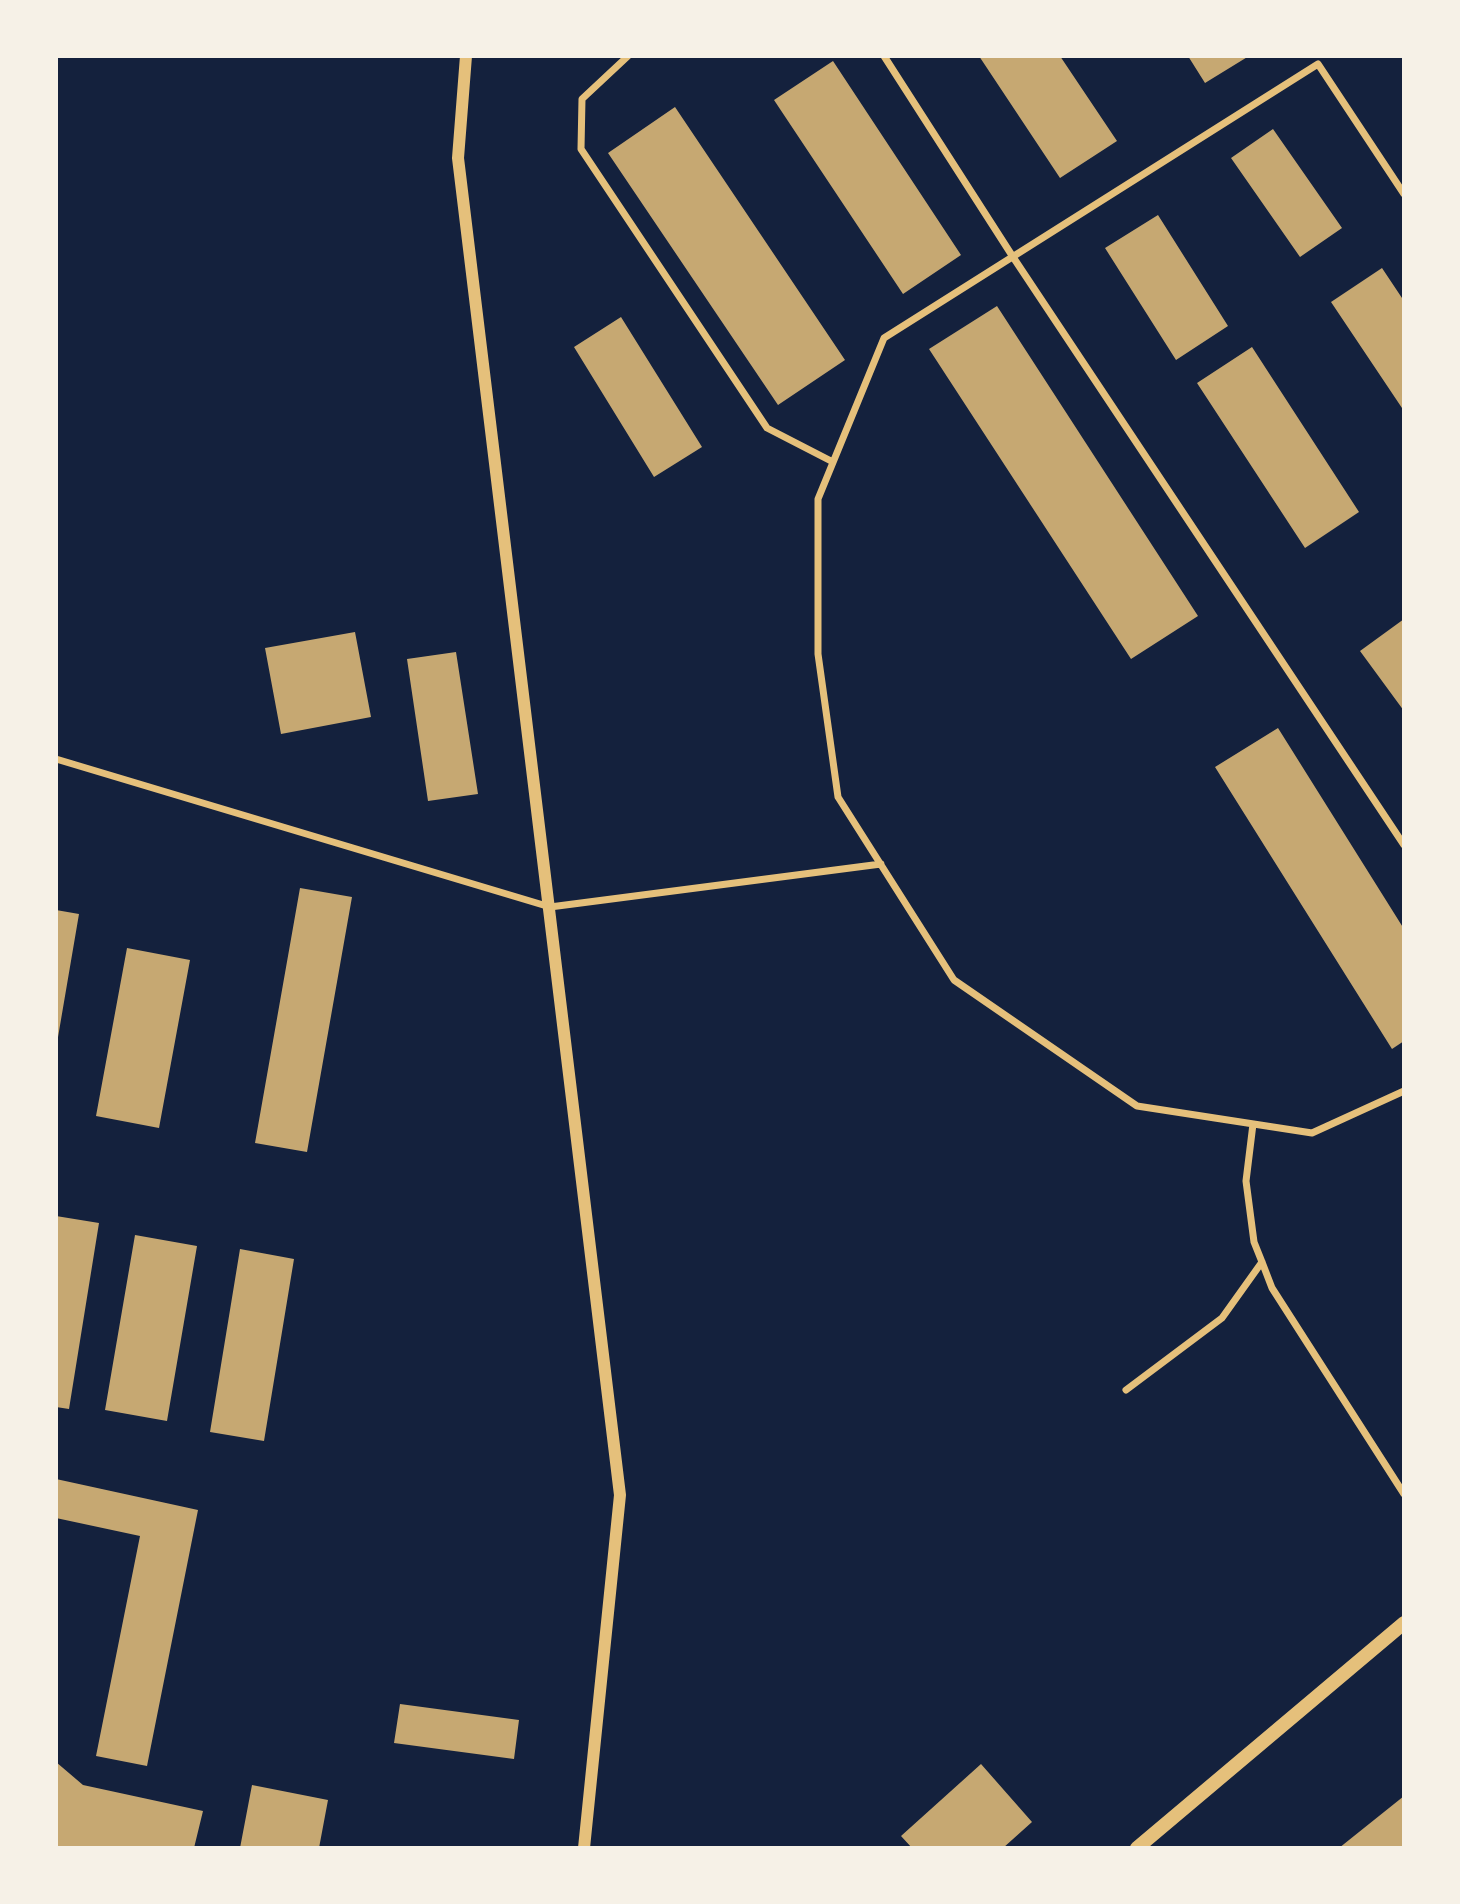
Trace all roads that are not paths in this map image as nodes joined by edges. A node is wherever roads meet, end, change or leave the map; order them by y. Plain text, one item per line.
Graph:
1 (466, 56) edge
2 (628, 56) edge
3 (884, 56) edge
4 (1313, 56) edge
5 (1318, 64) junction
6 (1404, 194) edge
7 (1013, 257) junction
8 (833, 462) junction
9 (56, 759) edge
10 (1404, 845) edge
11 (881, 864) junction
12 (550, 907) junction
13 (1404, 1091) edge
14 (1253, 1124) junction
15 (1262, 1262) junction
16 (1126, 1390) dead end
17 (1404, 1494) edge
18 (1404, 1623) edge
19 (584, 1848) edge
20 (1137, 1848) edge

1 - 12 street
2 - 8 street
3 - 7 street
4 - 5 street
5 - 6 street
5 - 7 street
7 - 8 street
7 - 10 street
8 - 11 street
9 - 12 street
11 - 12 street
11 - 14 street
12 - 19 street
13 - 14 street
14 - 15 street
15 - 16 street
15 - 17 street
18 - 20 main road

